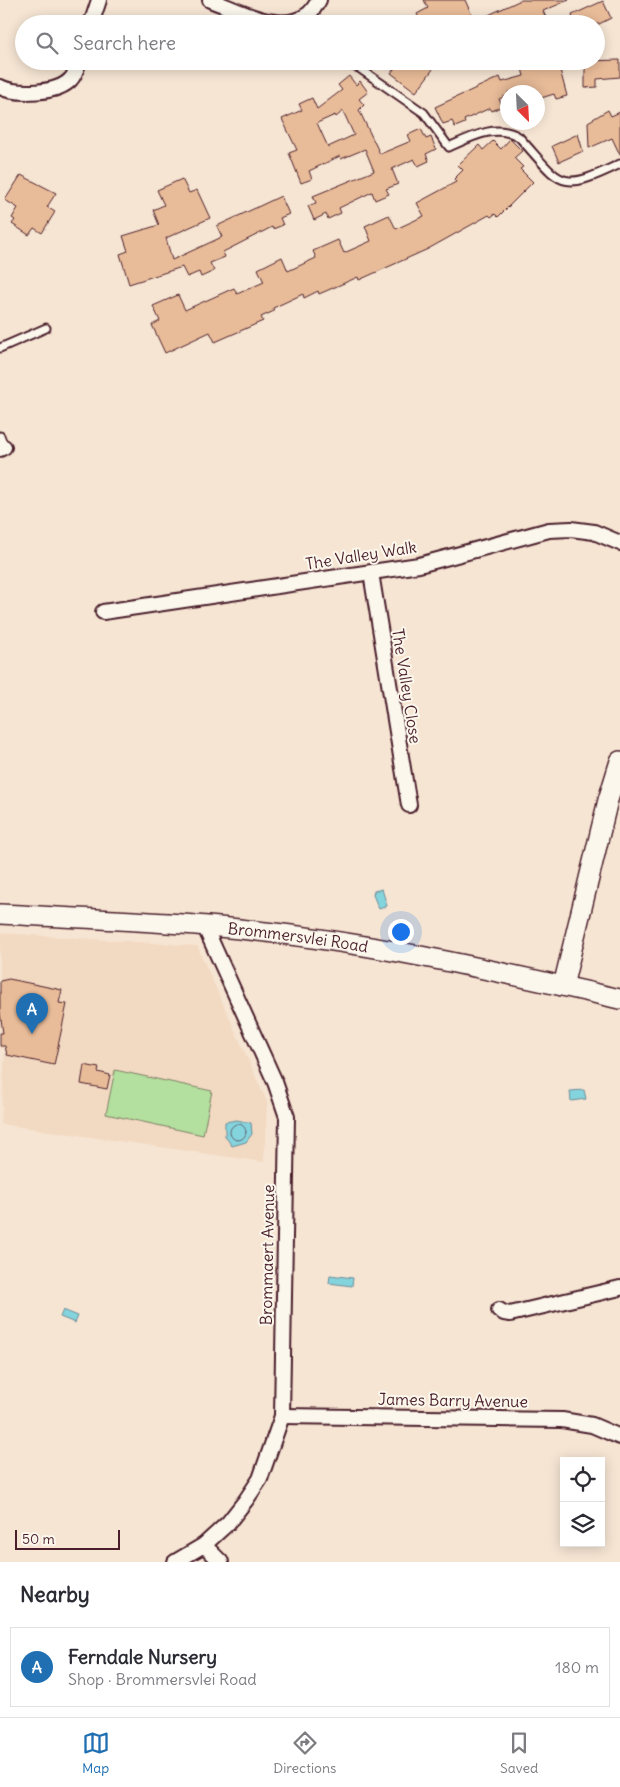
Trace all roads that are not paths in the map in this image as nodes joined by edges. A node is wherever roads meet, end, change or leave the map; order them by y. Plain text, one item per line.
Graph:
1 (99, 0) edge
2 (210, 0) edge
3 (319, 0) edge
4 (94, 15) edge
5 (251, 15) edge
6 (308, 15) edge
7 (75, 70) edge
8 (362, 70) edge
9 (0, 87) edge
10 (620, 164) edge
11 (46, 328) dead end
12 (0, 348) edge
13 (620, 543) edge
14 (371, 572) junction
15 (103, 612) dead end
16 (620, 761) edge
17 (410, 805) dead end
18 (0, 914) edge
19 (204, 925) junction
20 (562, 986) junction
21 (620, 999) edge
22 (620, 1288) edge
23 (498, 1310) dead end
24 (282, 1416) junction
25 (620, 1437) edge
26 (204, 1546) junction
27 (175, 1562) edge
28 (221, 1562) edge

1 - 4 street
2 - 5 street
3 - 6 street
7 - 9 street
8 - 10 lane
11 - 12 lane
13 - 14 street, The Valley Walk
14 - 15 street, The Valley Walk
14 - 17 street, The Valley Close
16 - 20 street
18 - 19 street, Brommersvlei Road
19 - 20 street, Brommersvlei Road
19 - 24 street, Brommaert Avenue
20 - 21 street, Brommersvlei Road
22 - 23 street
24 - 25 street, James Barry Avenue
24 - 26 street, Brommaert Avenue
26 - 27 street, Brommaert Avenue
26 - 28 street

